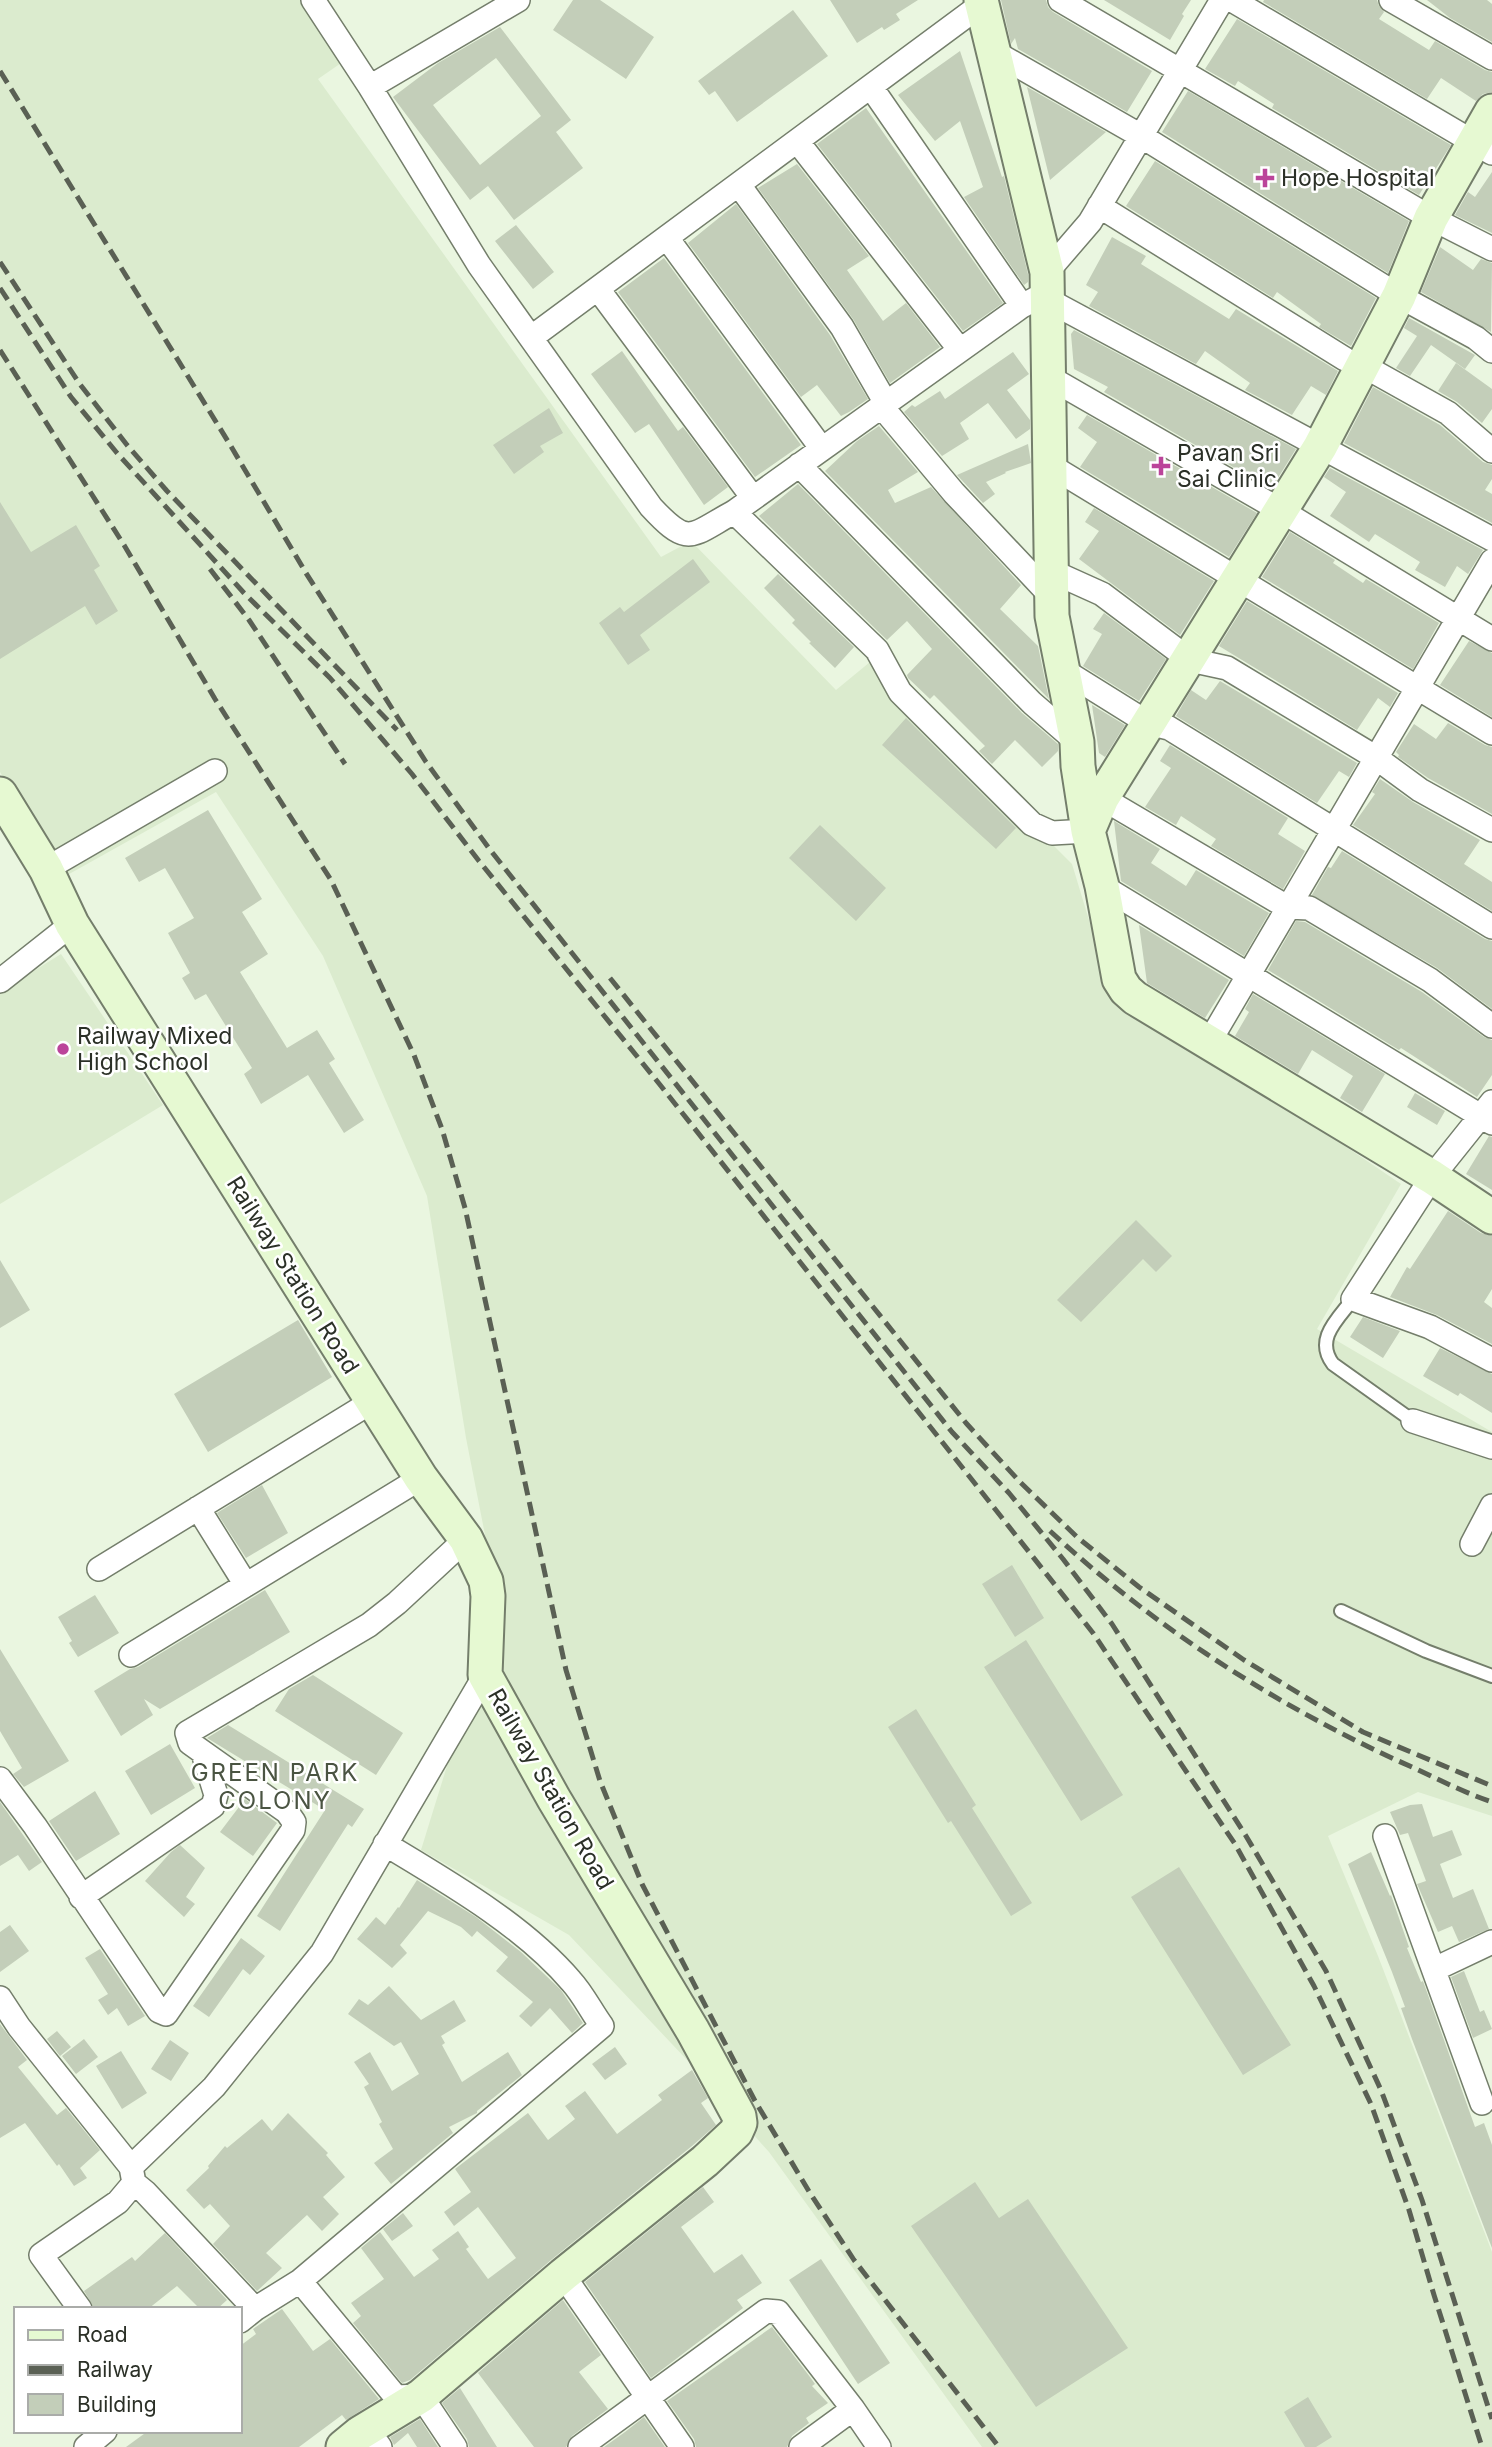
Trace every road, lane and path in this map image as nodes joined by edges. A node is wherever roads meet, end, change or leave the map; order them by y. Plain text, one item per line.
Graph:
1 (313, 0) edge
2 (518, 0) edge
3 (1060, 0) edge
4 (1222, 0) edge
5 (1233, 0) edge
6 (1391, 0) edge
7 (982, 2) edge
8 (994, 52) junction
9 (1492, 58) edge
10 (1181, 69) junction
11 (370, 87) junction
12 (871, 87) junction
13 (1492, 111) edge
14 (1140, 136) junction
15 (797, 141) junction
16 (1482, 148) edge
17 (739, 185) junction
18 (1100, 206) junction
19 (1431, 218) junction
20 (667, 238) junction
21 (1492, 249) edge
22 (598, 289) junction
23 (1039, 292) junction
24 (1399, 296) junction
25 (531, 337) junction
26 (960, 350) junction
27 (1492, 351) edge
28 (1353, 362) junction
29 (1047, 376) junction
30 (885, 406) junction
31 (1320, 447) junction
32 (822, 449) junction
33 (1492, 452) edge
34 (799, 465) junction
35 (1051, 466) junction
36 (753, 498) junction
37 (1280, 510) junction
38 (734, 512) junction
39 (1492, 539) edge
40 (1492, 561) edge
41 (1238, 580) junction
42 (1051, 584) junction
43 (1458, 618) junction
44 (1492, 639) edge
45 (1189, 660) junction
46 (1063, 670) junction
47 (1417, 688) junction
48 (1148, 723) junction
49 (1492, 733) edge
50 (1077, 742) junction
51 (1375, 757) junction
52 (215, 771) dead end
53 (0, 794) edge
54 (1102, 798) junction
55 (1492, 830) edge
56 (1088, 831) junction
57 (1333, 831) junction
58 (46, 869) junction
59 (1102, 886) junction
60 (1287, 908) junction
61 (72, 924) junction
62 (1492, 927) edge
63 (1249, 974) junction
64 (0, 981) edge
65 (1492, 1026) edge
66 (1208, 1044) junction
67 (1489, 1113) edge
68 (1432, 1177) junction
69 (1492, 1217) edge
70 (1353, 1299) junction
71 (1492, 1360) edge
72 (373, 1401) junction
73 (1413, 1421) joint
74 (1492, 1447) edge
75 (421, 1478) junction
76 (1492, 1506) edge
77 (198, 1508) junction
78 (466, 1539) junction
79 (1472, 1544) dead end
80 (99, 1569) dead end
81 (246, 1584) junction
82 (1341, 1611) dead end
83 (131, 1655) dead end
84 (485, 1675) junction
85 (1492, 1676) edge
86 (203, 1753) junction
87 (0, 1779) edge
88 (1385, 1836) dead end
89 (385, 1844) junction
90 (81, 1897) junction
91 (1492, 1942) edge
92 (1435, 1969) junction
93 (0, 1997) edge
94 (1489, 2107) edge
95 (132, 2175) junction
96 (563, 2275) junction
97 (300, 2281) junction
98 (78, 2307) edge
99 (240, 2307) edge
100 (247, 2315) edge
101 (421, 2396) junction
102 (646, 2397) junction
103 (853, 2409) junction
104 (104, 2433) edge
105 (363, 2441) edge
106 (86, 2447) edge
107 (455, 2447) edge
108 (579, 2447) edge
109 (682, 2447) edge
110 (801, 2447) edge
111 (879, 2447) edge

1 - 11 street
2 - 11 street
3 - 10 street
4 - 10 street
5 - 16 street
6 - 9 street
7 - 8 street
7 - 12 street
8 - 14 street
8 - 23 street
10 - 14 street
10 - 19 street
11 - 25 street
12 - 15 street
12 - 23 street
13 - 16 street
14 - 18 street
14 - 24 street
15 - 17 street
15 - 26 street
16 - 19 street
17 - 20 street
17 - 30 street
18 - 23 street
18 - 28 street
19 - 21 street
19 - 24 street
20 - 22 street
20 - 32 street
22 - 25 street
22 - 36 street
23 - 26 street
23 - 29 street
23 - 31 street
24 - 27 street
24 - 28 street
25 - 38 street
26 - 30 street
28 - 31 street
28 - 33 street
29 - 35 street
29 - 37 street
30 - 32 street
30 - 42 street
31 - 37 street
31 - 39 street
32 - 34 street
34 - 36 street
34 - 50 street
35 - 41 street
35 - 42 street
36 - 38 street
37 - 41 street
37 - 43 street
38 - 56 street
40 - 43 street
41 - 45 street
41 - 47 street
42 - 45 street
42 - 46 street
43 - 44 street
43 - 47 street
45 - 48 street
45 - 51 street
46 - 48 street
46 - 50 street
47 - 49 street
47 - 51 street
48 - 54 street
48 - 57 street
50 - 56 street
51 - 55 street
51 - 57 street
52 - 58 street
53 - 58 street, Railway Station Road
54 - 56 street
54 - 60 street
56 - 59 street
57 - 60 street
57 - 62 street
58 - 61 street, Railway Station Road
59 - 63 street
59 - 66 street
60 - 63 street
60 - 65 street
61 - 64 street
61 - 72 street, Railway Station Road
63 - 66 street
63 - 67 street
66 - 68 street
67 - 68 street
68 - 69 street
68 - 70 street
70 - 71 street
70 - 73 lane
72 - 75 street, Railway Station Road
72 - 77 street
73 - 74 street
75 - 78 street, Railway Station Road
75 - 81 street
76 - 79 street
77 - 80 street
77 - 81 street
78 - 84 street, Railway Station Road
78 - 86 street
81 - 83 street
82 - 85 lane
84 - 89 street
84 - 96 street, Railway Station Road
86 - 90 street
86 - 90 street
87 - 90 street
88 - 92 street
89 - 95 street
89 - 97 street
91 - 92 street
92 - 94 street
93 - 95 street
95 - 98 street
95 - 99 street
96 - 101 street, Railway Station Road
96 - 102 street
97 - 100 street
97 - 101 street
101 - 105 street, Railway Station Road
101 - 107 street
102 - 103 street
102 - 108 street
102 - 109 street
103 - 110 street
103 - 111 street
104 - 106 street

